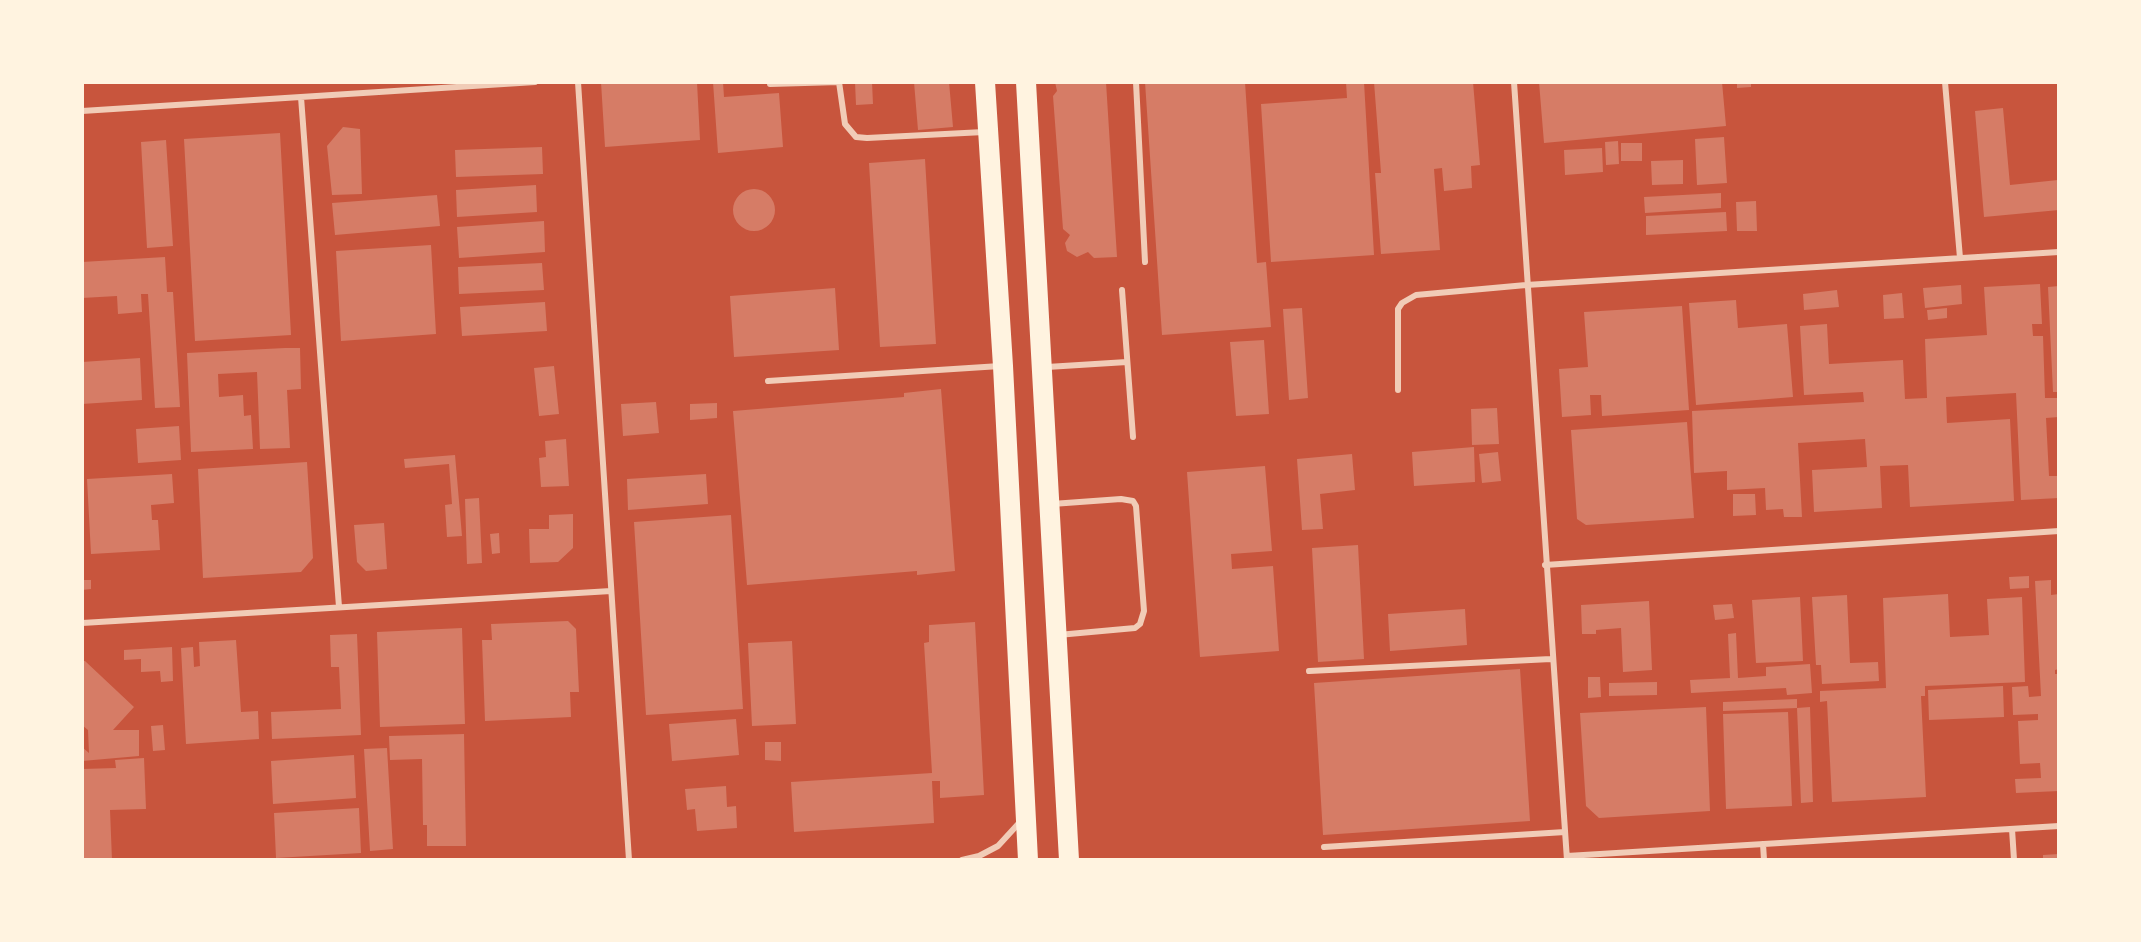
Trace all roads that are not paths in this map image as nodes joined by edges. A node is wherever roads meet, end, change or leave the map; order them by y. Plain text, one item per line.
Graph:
1 (535, 82) edge
2 (578, 82) edge
3 (839, 82) edge
4 (985, 82) edge
5 (1026, 82) edge
6 (1136, 82) edge
7 (1514, 82) edge
8 (1945, 82) edge
9 (770, 84) dead end
10 (301, 97) junction
11 (82, 111) edge
12 (988, 132) junction
13 (2059, 252) edge
14 (1960, 258) junction
15 (1145, 262) dead end
16 (1526, 285) junction
17 (1122, 290) dead end
18 (1127, 362) junction
19 (1003, 366) junction
20 (1041, 367) junction
21 (768, 381) dead end
22 (1398, 390) dead end
23 (1133, 437) dead end
24 (1048, 505) junction
25 (2059, 531) edge
26 (1545, 565) junction
27 (611, 591) junction
28 (339, 607) junction
29 (82, 623) edge
30 (1055, 635) junction
31 (1551, 659) junction
32 (1309, 671) dead end
33 (1025, 816) junction
34 (2059, 826) edge
35 (2012, 829) junction
36 (1565, 832) junction
37 (1763, 844) junction
38 (1324, 847) dead end
39 (1567, 858) edge
40 (629, 860) edge
41 (962, 860) edge
42 (1028, 860) edge
43 (1069, 860) edge
44 (1764, 860) edge
45 (2014, 860) edge

1 - 10 lane
2 - 27 lane
3 - 9 lane
3 - 12 lane
4 - 12 main road
5 - 20 main road
6 - 15 lane
7 - 16 lane
8 - 14 lane
10 - 11 lane
10 - 28 lane
12 - 19 main road
13 - 14 lane
14 - 16 lane
16 - 22 lane
16 - 26 lane
17 - 18 lane
18 - 20 lane
18 - 23 lane
19 - 21 lane
19 - 33 main road
20 - 24 main road
24 - 30 main road
24 - 30 lane
25 - 26 lane
26 - 31 lane
27 - 28 lane
27 - 40 lane
28 - 29 lane
30 - 43 main road
31 - 32 lane
31 - 36 lane
33 - 41 lane
33 - 42 main road
34 - 35 lane
35 - 37 lane
35 - 45 lane
36 - 38 lane
36 - 39 lane
37 - 39 lane
37 - 44 lane

